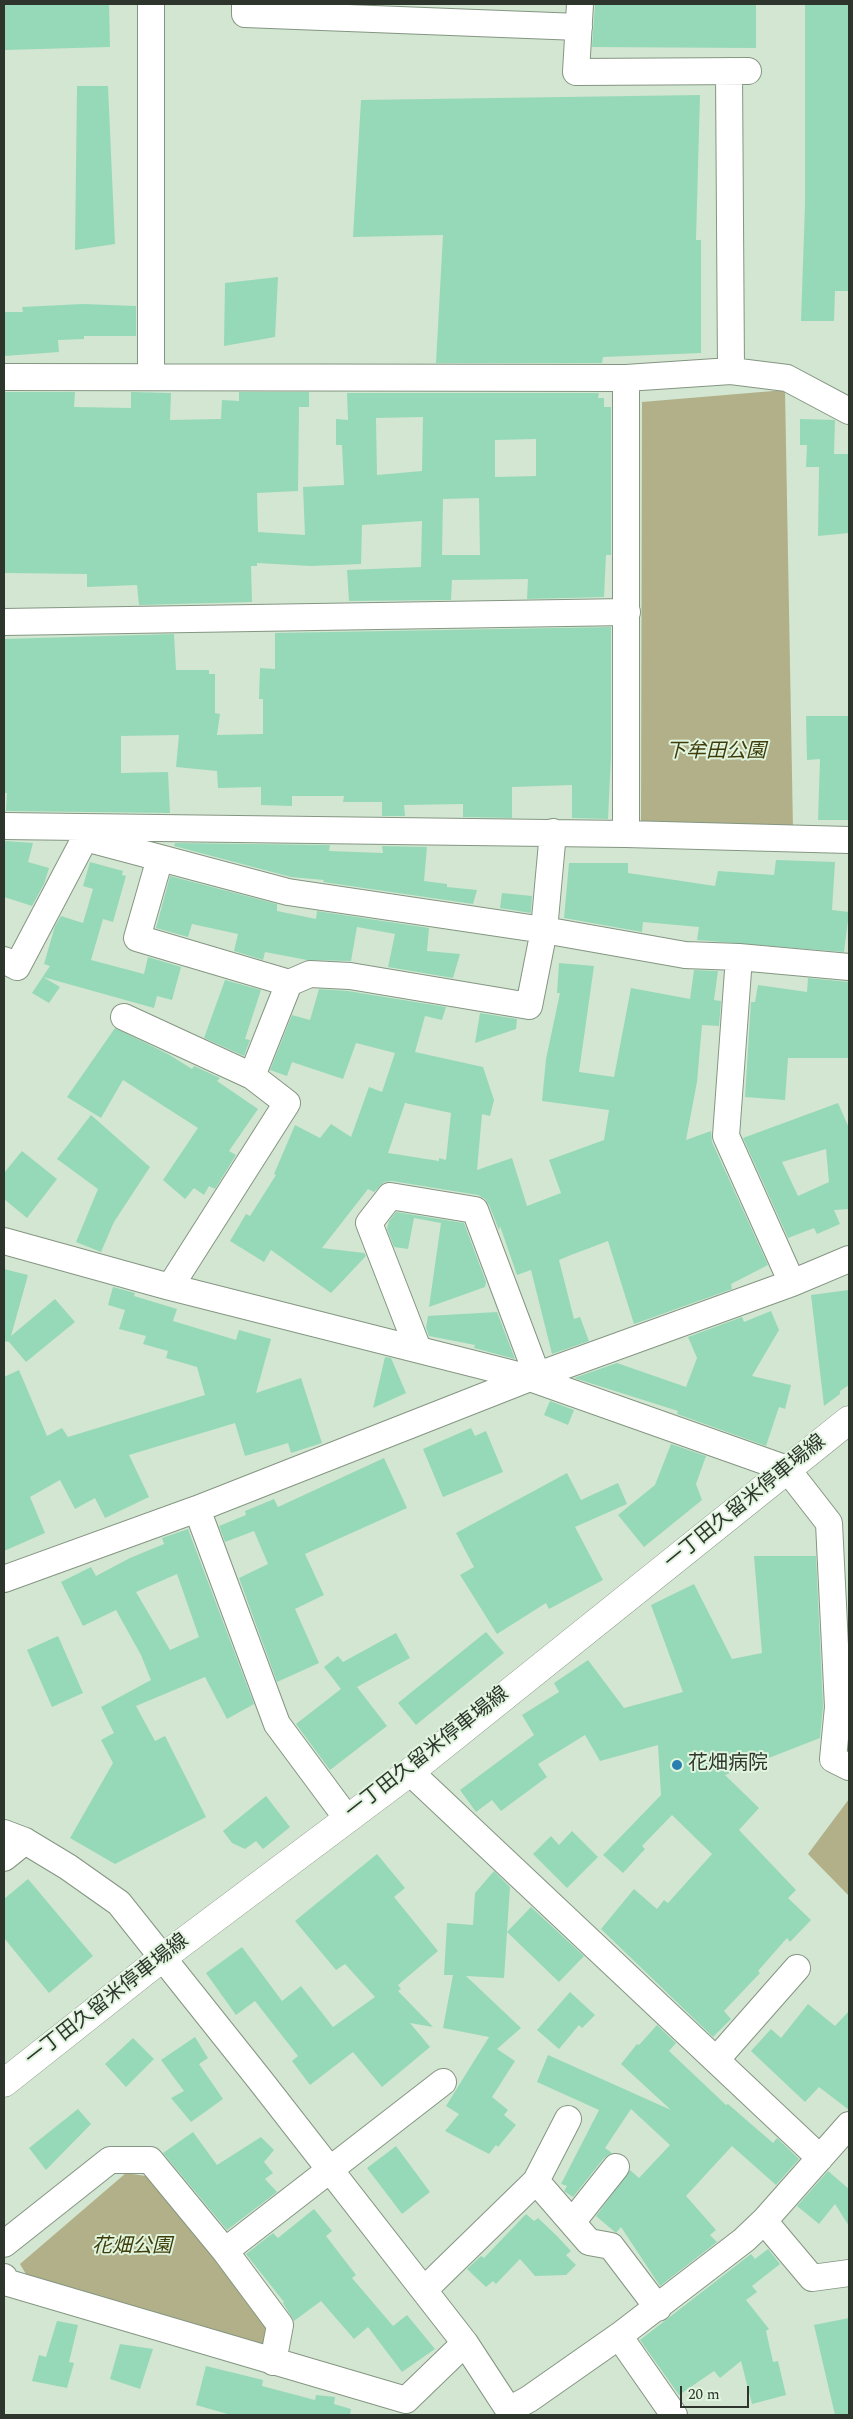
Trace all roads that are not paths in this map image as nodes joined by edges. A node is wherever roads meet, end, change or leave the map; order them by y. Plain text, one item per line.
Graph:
1 (151, 4) edge
2 (245, 4) edge
3 (388, 12) edge
4 (580, 15) edge
5 (731, 371) junction
6 (4, 377) edge
7 (151, 377) junction
8 (626, 378) junction
9 (849, 411) edge
10 (627, 612) junction
11 (4, 622) edge
12 (4, 826) edge
13 (82, 832) junction
14 (553, 832) junction
15 (626, 834) junction
16 (849, 840) edge
17 (160, 858) junction
18 (544, 930) junction
19 (739, 957) junction
20 (4, 960) edge
21 (849, 967) edge
22 (289, 983) junction
23 (124, 1017) dead end
24 (252, 1076) junction
25 (4, 1241) edge
26 (849, 1259) edge
27 (792, 1283) junction
28 (170, 1287) junction
29 (418, 1349) junction
30 (534, 1376) junction
31 (849, 1420) edge
32 (786, 1469) junction
33 (197, 1509) junction
34 (4, 1579) edge
35 (849, 1767) edge
36 (410, 1772) junction
37 (346, 1817) junction
38 (15, 1837) edge
39 (4, 1858) edge
40 (162, 1958) junction
41 (797, 1968) dead end
42 (716, 2060) junction
43 (443, 2082) dead end
44 (4, 2083) edge
45 (568, 2119) dead end
46 (849, 2125) edge
47 (820, 2158) junction
48 (616, 2167) dead end
49 (329, 2168) junction
50 (536, 2181) junction
51 (573, 2221) junction
52 (764, 2221) junction
53 (4, 2244) edge
54 (225, 2251) junction
55 (849, 2273) edge
56 (4, 2277) edge
57 (424, 2290) junction
58 (658, 2308) junction
59 (619, 2336) junction
60 (465, 2343) junction
61 (273, 2362) junction
62 (510, 2412) edge
63 (674, 2415) edge

1 - 7 street
2 - 3 street
3 - 4 street
4 - 5 street
5 - 8 street
5 - 9 street
6 - 7 street
7 - 8 street
8 - 10 street
10 - 11 street
10 - 15 street
12 - 13 street
13 - 14 street
13 - 17 street
13 - 20 street
14 - 15 street
14 - 18 street
15 - 16 street
17 - 18 street
17 - 22 street
18 - 19 street
18 - 22 street
19 - 21 street
19 - 27 street
22 - 24 street
23 - 24 street
24 - 28 street
25 - 28 street
26 - 27 street
27 - 30 street
28 - 29 street
29 - 30 street
29 - 30 street
30 - 32 street
30 - 33 street
31 - 32 main road, 一丁田久留米停車場線
32 - 35 street
32 - 36 main road, 一丁田久留米停車場線
33 - 34 street
33 - 37 street
36 - 37 main road, 一丁田久留米停車場線
36 - 42 street
37 - 40 main road, 一丁田久留米停車場線
38 - 39 street
38 - 40 street
40 - 44 main road, 一丁田久留米停車場線
40 - 49 street
41 - 42 street
42 - 47 street
43 - 49 street
45 - 50 street
46 - 47 street
47 - 52 street
48 - 51 street
49 - 54 street
49 - 57 street
50 - 51 street
50 - 57 street
51 - 58 street
52 - 55 street
52 - 58 street
53 - 54 street
54 - 61 street
56 - 61 street
57 - 60 street
58 - 59 street
59 - 62 street
59 - 63 street
60 - 61 street
60 - 62 street

